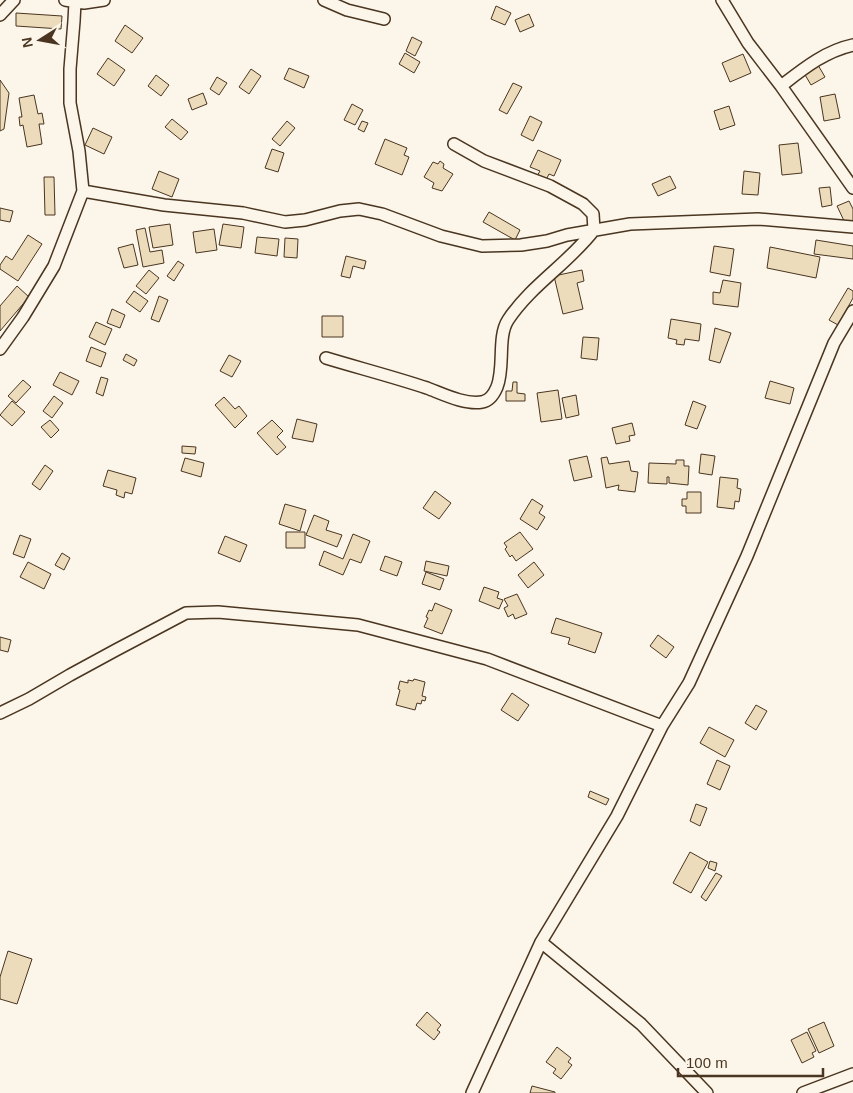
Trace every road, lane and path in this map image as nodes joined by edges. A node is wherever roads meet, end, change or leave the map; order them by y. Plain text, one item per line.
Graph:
1 (14, 0) edge
2 (104, 0) edge
3 (324, 0) edge
4 (722, 0) edge
5 (70, 1) edge
6 (0, 15) edge
7 (384, 20) dead end
8 (853, 45) edge
9 (780, 86) junction
10 (454, 144) dead end
11 (853, 188) edge
12 (83, 191) junction
13 (853, 227) edge
14 (594, 230) junction
15 (853, 311) edge
16 (0, 349) edge
17 (326, 358) dead end
18 (0, 713) edge
19 (662, 726) junction
20 (541, 942) junction
21 (853, 1074) edge
22 (472, 1093) edge
23 (707, 1093) edge
24 (804, 1093) edge

1 - 6 street
2 - 5 street
3 - 7 street
4 - 9 street
5 - 12 street
8 - 9 street
9 - 11 street
10 - 14 street
12 - 14 street
12 - 16 street
13 - 14 street
14 - 17 street
15 - 19 street
18 - 19 street
19 - 20 street
20 - 22 street
20 - 23 street
21 - 24 street

